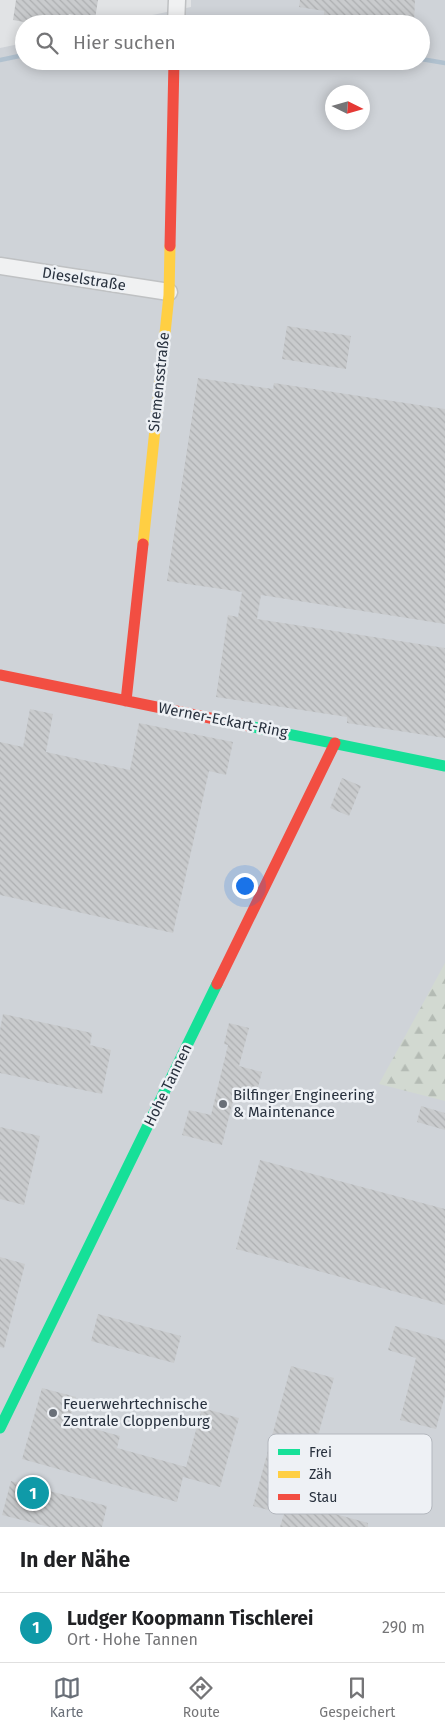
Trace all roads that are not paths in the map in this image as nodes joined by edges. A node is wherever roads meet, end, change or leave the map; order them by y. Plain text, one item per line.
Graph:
1 (177, 0) edge
2 (176, 15) edge
3 (174, 70) edge
4 (0, 266) edge
5 (169, 292) junction
6 (0, 675) edge
7 (126, 701) junction
8 (336, 743) junction
9 (445, 766) edge
10 (0, 1428) edge

1 - 2 street
3 - 5 street, Siemensstraße
4 - 5 street, Dieselstraße
5 - 7 street, Siemensstraße
6 - 7 street, Werner-Eckart-Ring
7 - 8 street, Werner-Eckart-Ring
8 - 9 street, Werner-Eckart-Ring
8 - 10 street, Hohe Tannen

